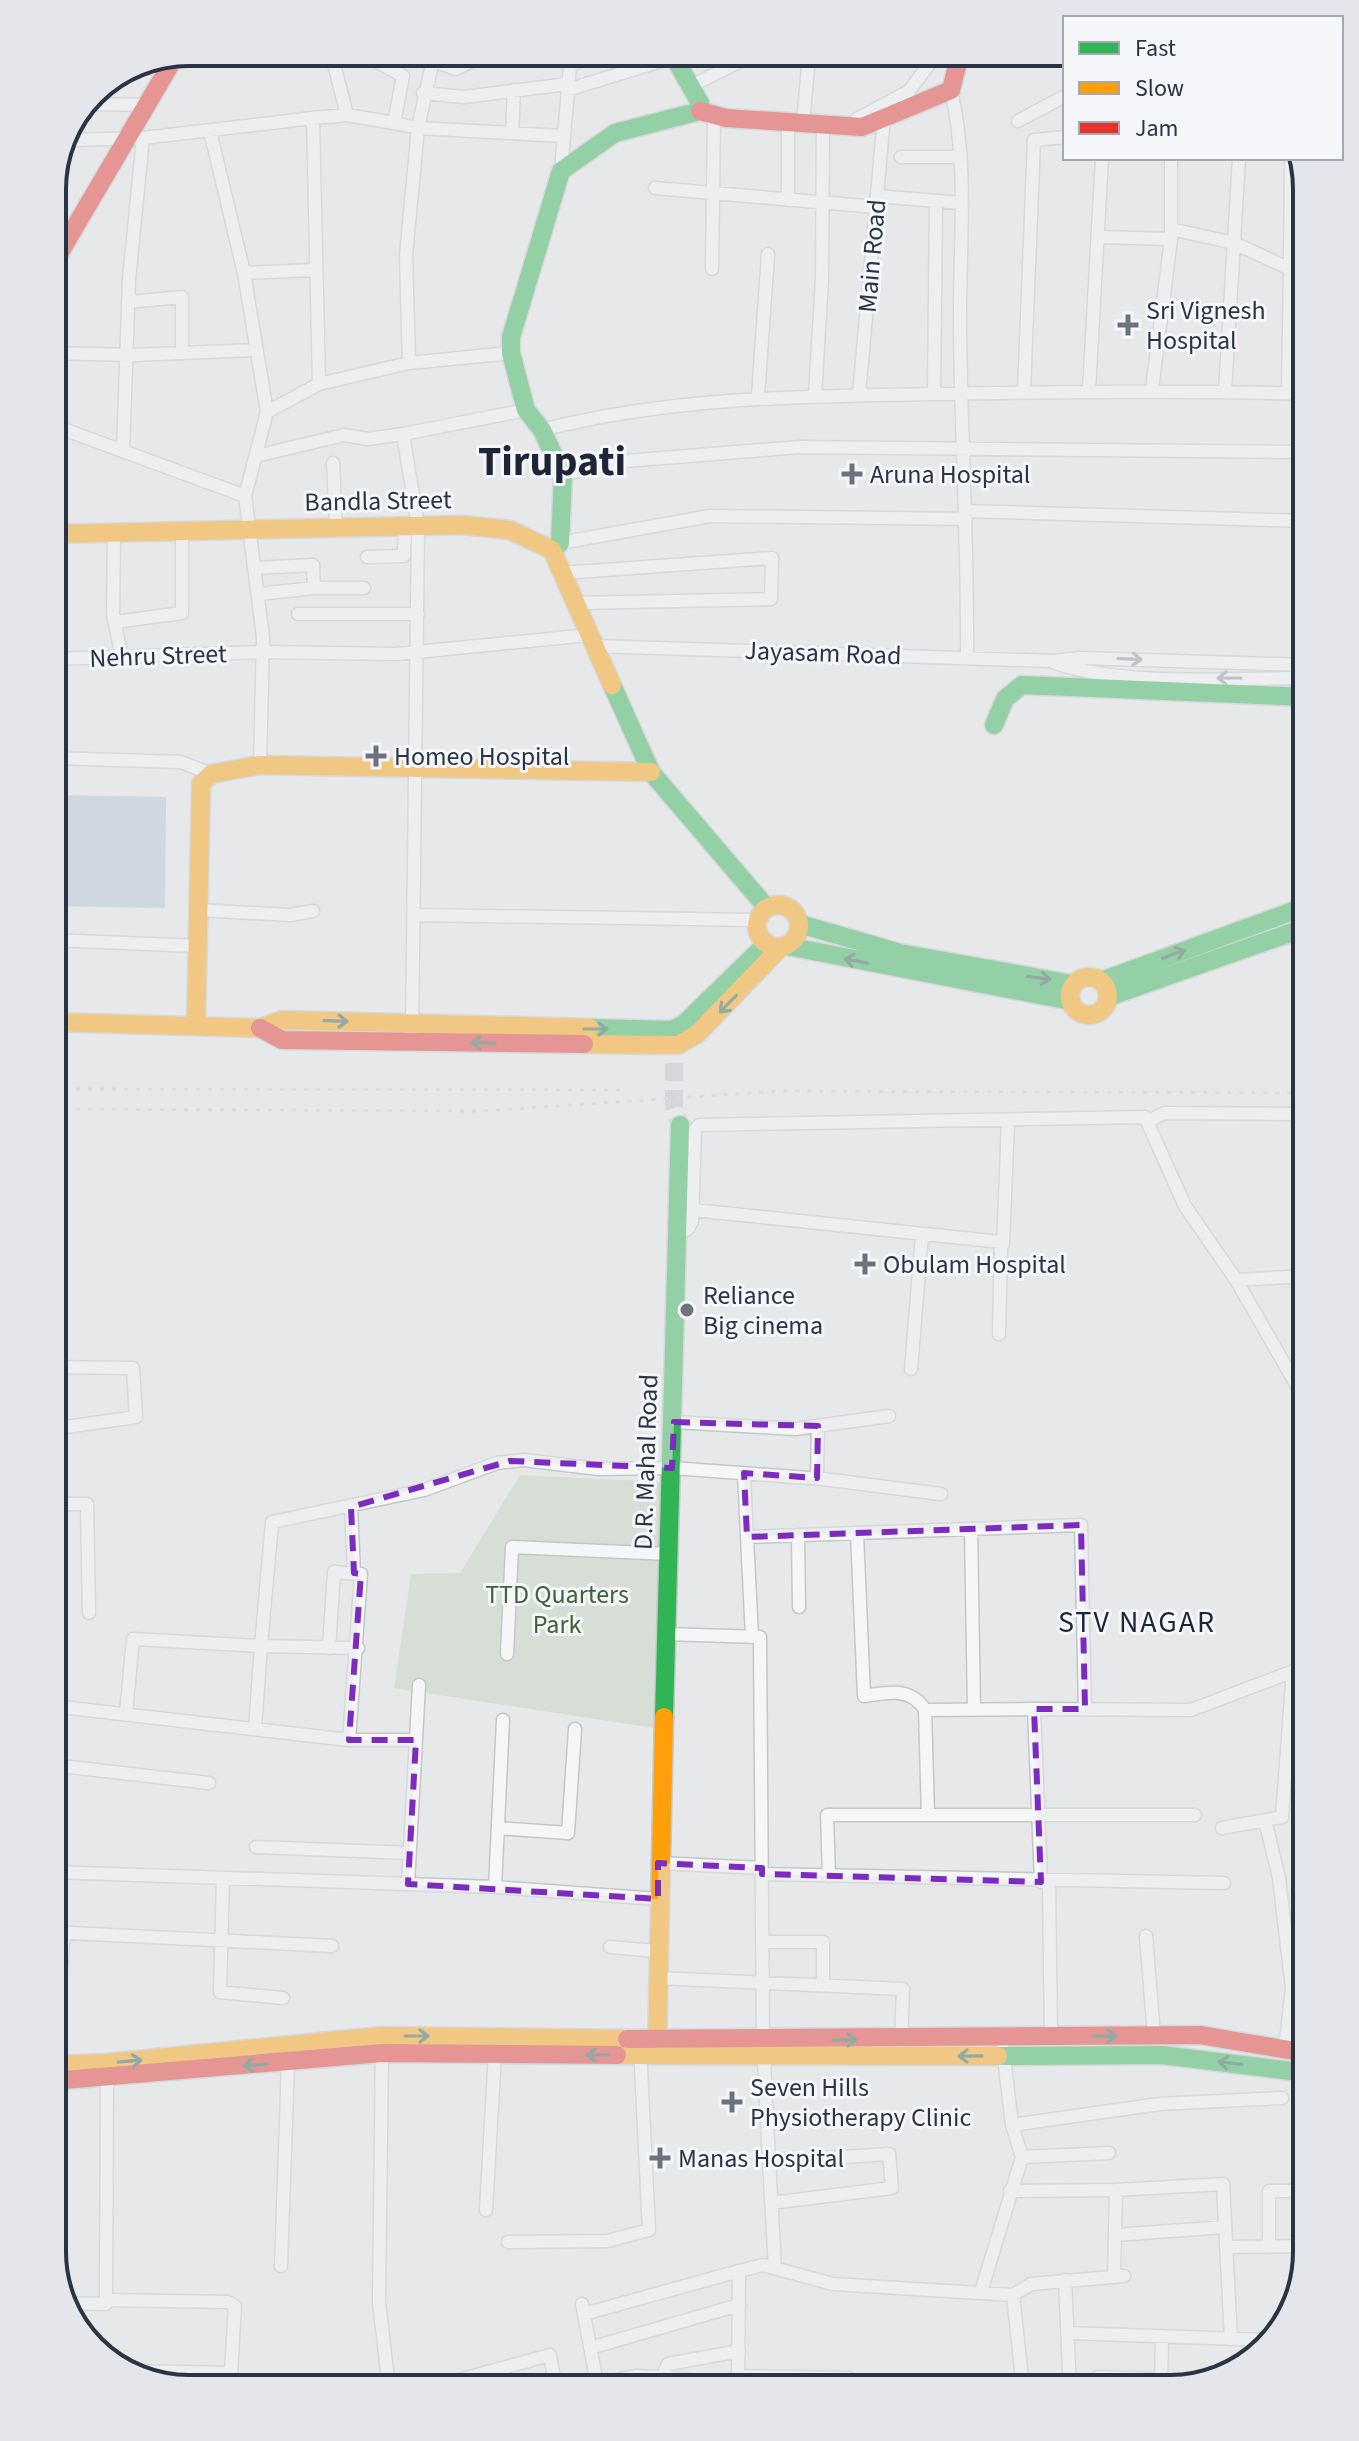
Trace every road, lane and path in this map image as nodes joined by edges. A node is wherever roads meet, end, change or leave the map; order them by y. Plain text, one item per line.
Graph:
1 (335, 66) edge
2 (385, 66) edge
3 (430, 66) edge
4 (570, 66) edge
5 (647, 66) edge
6 (682, 66) edge
7 (731, 66) edge
8 (807, 66) edge
9 (928, 66) edge
10 (957, 66) edge
11 (162, 70) edge
12 (691, 86) junction
13 (567, 87) junction
14 (514, 90) junction
15 (951, 90) junction
16 (423, 93) junction
17 (1063, 97) edge
18 (100, 104) edge
19 (142, 105) junction
20 (707, 113) junction
21 (347, 115) junction
22 (884, 117) junction
23 (313, 118) junction
24 (857, 119) dead end
25 (796, 121) junction
26 (1018, 121) dead end
27 (394, 123) junction
28 (823, 123) junction
29 (418, 128) junction
30 (210, 131) junction
31 (512, 133) junction
32 (563, 136) junction
33 (1063, 137) edge
34 (128, 139) junction
35 (77, 140) edge
36 (901, 157) dead end
37 (960, 157) junction
38 (1102, 160) edge
39 (1171, 160) edge
40 (1239, 160) edge
41 (1291, 165) edge
42 (561, 171) junction
43 (655, 188) dead end
44 (713, 193) junction
45 (788, 200) junction
46 (877, 202) junction
47 (936, 202) junction
48 (822, 203) junction
49 (961, 203) junction
50 (66, 231) edge
51 (1171, 234) junction
52 (1098, 237) junction
53 (66, 243) edge
54 (1234, 243) junction
55 (768, 254) dead end
56 (712, 269) dead end
57 (1290, 269) junction
58 (315, 270) junction
59 (244, 273) junction
60 (128, 302) junction
61 (257, 350) junction
62 (182, 352) junction
63 (66, 353) edge
64 (511, 353) junction
65 (126, 355) junction
66 (409, 363) junction
67 (319, 384) junction
68 (1152, 389) junction
69 (1089, 390) junction
70 (1225, 391) junction
71 (1024, 392) junction
72 (962, 393) junction
73 (1288, 393) junction
74 (1293, 393) edge
75 (859, 394) junction
76 (934, 394) junction
77 (815, 395) junction
78 (758, 396) junction
79 (526, 410) junction
80 (267, 412) junction
81 (66, 430) edge
82 (542, 430) junction
83 (403, 434) junction
84 (965, 448) junction
85 (123, 451) junction
86 (1293, 452) edge
87 (256, 456) junction
88 (333, 463) dead end
89 (563, 475) junction
90 (245, 496) junction
91 (966, 515) junction
92 (1293, 521) edge
93 (412, 526) junction
94 (252, 528) junction
95 (336, 528) junction
96 (182, 531) junction
97 (114, 533) junction
98 (66, 534) edge
99 (556, 546) junction
100 (367, 557) dead end
101 (256, 568) junction
102 (562, 573) junction
103 (314, 588) junction
104 (364, 588) dead end
105 (259, 594) junction
106 (575, 603) junction
107 (298, 614) dead end
108 (418, 614) junction
109 (115, 622) junction
110 (591, 640) junction
111 (264, 652) junction
112 (417, 652) junction
113 (122, 657) junction
114 (967, 657) junction
115 (66, 659) edge
116 (1052, 661) junction
117 (1293, 665) edge
118 (1293, 678) edge
119 (1293, 696) edge
120 (994, 725) dead end
121 (66, 758) edge
122 (260, 765) junction
123 (417, 767) junction
124 (651, 772) junction
125 (211, 774) junction
126 (198, 910) junction
127 (313, 911) dead end
128 (1293, 912) edge
129 (762, 914) junction
130 (415, 915) junction
131 (800, 924) junction
132 (1293, 931) edge
133 (66, 941) edge
134 (197, 946) junction
135 (778, 946) junction
136 (1104, 989) junction
137 (1072, 992) junction
138 (66, 1022) edge
139 (196, 1026) junction
140 (412, 1033) junction
141 (1293, 1114) edge
142 (1149, 1121) junction
143 (1008, 1122) junction
144 (680, 1125) tunnel mouth
145 (694, 1210) junction
146 (680, 1232) junction
147 (922, 1235) junction
148 (1003, 1244) junction
149 (1293, 1277) edge
150 (1236, 1280) junction
151 (999, 1334) dead end
152 (66, 1367) edge
153 (911, 1369) dead end
154 (1293, 1379) edge
155 (889, 1416) dead end
156 (674, 1422) junction
157 (818, 1426) junction
158 (66, 1427) edge
159 (672, 1468) junction
160 (744, 1473) junction
161 (817, 1478) junction
162 (941, 1494) dead end
163 (66, 1504) edge
164 (351, 1507) junction
165 (971, 1529) junction
166 (857, 1533) junction
167 (798, 1535) junction
168 (747, 1537) junction
169 (669, 1554) junction
170 (354, 1573) junction
171 (799, 1607) dead end
172 (89, 1613) dead end
173 (665, 1634) junction
174 (752, 1637) junction
175 (261, 1646) junction
176 (329, 1648) junction
177 (358, 1648) junction
178 (507, 1654) dead end
179 (1293, 1671) joint
180 (419, 1685) dead end
181 (66, 1707) edge
182 (1034, 1709) junction
183 (1085, 1709) junction
184 (925, 1710) junction
185 (974, 1710) junction
186 (126, 1713) junction
187 (503, 1720) dead end
188 (255, 1729) junction
189 (575, 1729) dead end
190 (349, 1740) junction
191 (416, 1740) junction
192 (66, 1767) edge
193 (209, 1783) dead end
194 (928, 1815) junction
195 (1037, 1815) junction
196 (1195, 1815) dead end
197 (1265, 1820) junction
198 (498, 1828) junction
199 (1222, 1828) dead end
200 (256, 1847) dead end
201 (410, 1853) junction
202 (658, 1863) junction
203 (762, 1871) junction
204 (66, 1872) edge
205 (829, 1876) junction
206 (223, 1878) junction
207 (1045, 1882) junction
208 (1224, 1883) dead end
209 (408, 1884) junction
210 (495, 1887) junction
211 (658, 1899) junction
212 (66, 1932) edge
213 (1146, 1936) dead end
214 (221, 1938) junction
215 (762, 1942) junction
216 (332, 1946) dead end
217 (610, 1947) dead end
218 (657, 1951) junction
219 (656, 1978) junction
220 (762, 1981) junction
221 (823, 1984) junction
222 (283, 1998) dead end
223 (1154, 2035) junction
224 (1051, 2037) junction
225 (901, 2039) junction
226 (382, 2044) junction
227 (763, 2047) junction
228 (1002, 2047) junction
229 (648, 2048) junction
230 (1285, 2049) junction
231 (1293, 2050) edge
232 (495, 2054) junction
233 (288, 2062) junction
234 (1293, 2071) edge
235 (66, 2072) edge
236 (66, 2074) edge
237 (107, 2079) junction
238 (1282, 2098) dead end
239 (1012, 2125) junction
240 (1109, 2153) dead end
241 (1022, 2157) junction
242 (769, 2162) junction
243 (1116, 2190) junction
244 (1010, 2191) junction
245 (1293, 2191) edge
246 (771, 2203) junction
247 (486, 2210) dead end
248 (1225, 2227) junction
249 (1115, 2235) junction
250 (508, 2242) dead end
251 (1269, 2246) junction
252 (1293, 2246) edge
253 (1226, 2247) junction
254 (281, 2266) dead end
255 (775, 2268) junction
256 (739, 2271) junction
257 (1065, 2280) junction
258 (981, 2292) junction
259 (1013, 2295) junction
260 (75, 2298) edge
261 (106, 2300) junction
262 (739, 2305) junction
263 (1067, 2333) junction
264 (1162, 2338) junction
265 (1231, 2339) junction
266 (1256, 2340) edge
267 (590, 2348) junction
268 (739, 2351) junction
269 (161, 2372) edge
270 (387, 2375) edge
271 (477, 2375) edge
272 (554, 2375) edge
273 (595, 2375) edge
274 (665, 2375) edge
275 (738, 2375) edge
276 (1022, 2375) edge
277 (1069, 2375) edge
278 (1161, 2375) edge

1 - 21 street
2 - 27 street
3 - 16 street
4 - 13 street
5 - 13 street
6 - 12 street
7 - 12 street
8 - 25 street
9 - 24 street
10 - 15 street
11 - 19 street
12 - 20 street
13 - 14 street
13 - 32 street
14 - 16 street
14 - 31 street
15 - 22 street
15 - 37 street
16 - 29 street
17 - 26 street
18 - 19 street
19 - 34 street
20 - 25 street
20 - 42 street
20 - 44 street
21 - 23 street
21 - 27 street
22 - 28 street
22 - 46 street, Main Road
23 - 30 street
23 - 58 street
25 - 28 street
25 - 45 street
27 - 29 street
28 - 48 street
29 - 31 street
29 - 66 street
30 - 34 street
30 - 59 street
31 - 32 street
32 - 42 street
33 - 71 street
34 - 35 street
34 - 50 street
34 - 53 street
34 - 60 street
36 - 37 street
37 - 49 street
38 - 52 street
39 - 51 street
40 - 54 street
41 - 57 street
42 - 64 street
43 - 44 street
44 - 45 street
44 - 56 street
45 - 48 street
46 - 47 street
46 - 48 street
46 - 75 street, Main Road
47 - 49 street
47 - 76 street
48 - 77 street
49 - 72 street
51 - 52 street
51 - 54 street
51 - 68 street
52 - 69 street
54 - 57 street
54 - 70 street
55 - 78 street
57 - 73 street
58 - 59 street
58 - 67 street
59 - 61 street
60 - 62 street
60 - 65 street
61 - 62 street
61 - 80 street
62 - 65 street
63 - 65 street
64 - 66 street
64 - 79 street
65 - 85 street
66 - 67 street
67 - 80 street
68 - 69 street
68 - 70 street
69 - 71 street
70 - 73 street
71 - 72 street
72 - 76 street
72 - 84 street
73 - 74 street
75 - 76 street
75 - 77 street
77 - 78 street
78 - 82 street
79 - 82 street
79 - 83 street
80 - 87 street
81 - 85 street
82 - 89 street
83 - 87 street
83 - 93 street
84 - 86 street
84 - 89 street
84 - 91 street
85 - 90 street
87 - 90 street
88 - 95 street
89 - 99 street
90 - 94 street
91 - 92 street
91 - 99 street
91 - 114 street
93 - 95 street, Bandla Street
93 - 99 street, Bandla Street
93 - 100 street
93 - 108 street
94 - 95 street, Bandla Street
94 - 96 street, Bandla Street
94 - 101 street
96 - 97 street, Bandla Street
96 - 109 street
97 - 98 street, Bandla Street
97 - 109 street
99 - 102 street
101 - 103 street
101 - 105 street
102 - 106 street
102 - 106 street
103 - 104 street
103 - 105 street
105 - 111 street
106 - 110 street
107 - 108 street
108 - 112 street
109 - 113 street
110 - 112 street, Jayasam Road
110 - 114 street, Jayasam Road
110 - 124 street
111 - 112 street, Nehru Street
111 - 113 street, Nehru Street
111 - 122 street
112 - 123 street
113 - 115 street, Nehru Street
114 - 116 street, Jayasam Road
116 -> 117 street, Jayasam Road
118 -> 116 street, Jayasam Road
119 - 120 street
121 - 125 street
122 - 123 street
122 - 125 street
123 - 124 street
123 - 130 street
124 - 129 street
125 - 126 street
126 - 127 street
126 - 134 street
136 -> 128 street
129 - 130 street
129 - 131 street
129 - 135 street
130 - 140 street
131 - 135 street
131 -> 137 street
132 - 136 street
133 - 134 street
134 - 139 street
137 -> 135 street
140 -> 135 street
135 -> 140 street
136 - 137 street
136 - 137 street
138 - 139 street
139 - 140 street
141 - 142 street
142 - 143 street
142 - 150 street
143 - 145 street
143 - 148 street
144 - 146 street, D.R. Mahal Road
145 - 146 street
145 - 147 street
146 - 156 street, D.R. Mahal Road
147 - 148 street
147 - 153 street
148 - 151 street
149 - 150 street
150 - 154 street
152 - 158 street
155 - 157 street
156 - 157 street
156 - 159 street, D.R. Mahal Road
157 - 161 street
159 - 160 street
159 - 164 street
159 - 169 street, D.R. Mahal Road
160 - 161 street
160 - 168 street
161 - 162 street
163 - 172 street
164 - 170 street
164 - 175 street
165 - 166 street
165 - 183 street
165 - 185 street
166 - 167 street
166 - 184 street
167 - 168 street
167 - 171 street
168 - 174 street
169 - 173 street, D.R. Mahal Road
169 - 178 street
170 - 176 street
170 - 177 street
173 - 174 street
173 - 202 street, D.R. Mahal Road
174 - 203 street
175 - 176 street
175 - 186 street
175 - 188 street
176 - 177 street
177 - 190 street
179 - 183 street
179 - 197 street
180 - 191 street
181 - 186 street
182 - 183 street
182 - 185 street
182 - 195 street
184 - 185 street
184 - 194 street
186 - 188 street
187 - 198 street
188 - 190 street
189 - 198 street
190 - 191 street
191 - 201 street
192 - 193 street
194 - 195 street
194 - 205 street
195 - 196 street
195 - 207 street
197 - 199 street
197 - 230 street
198 - 210 street
200 - 201 street
201 - 209 street
202 - 203 street
202 - 211 street, D.R. Mahal Road
203 - 205 street
203 - 215 street
204 - 206 street
205 - 207 street
206 - 209 street
206 - 214 street
207 - 208 street
207 - 224 street
209 - 210 street
210 - 211 street
211 - 218 street, D.R. Mahal Road
212 - 214 street
213 - 223 street
214 - 216 street
214 - 222 street
215 - 220 street
215 - 221 street
217 - 218 street
218 - 219 street, D.R. Mahal Road
219 - 220 street
219 - 229 street, D.R. Mahal Road
220 - 221 street
220 - 227 street
221 - 225 street
224 -> 223 street
223 - 230 street
224 - 228 street
227 -> 225 street
225 - 228 street
226 -> 229 street
226 - 232 street
226 - 233 street
235 -> 226 street
226 - 270 street
228 -> 227 street
227 - 229 street
227 - 242 street
234 -> 228 street
228 - 239 street
229 -> 232 street
229 - 250 street
230 - 231 street
232 - 247 street
233 -> 237 street
233 - 254 street
236 - 237 street
237 - 261 street
238 - 239 street
239 - 241 street
240 - 241 street
241 - 244 street
242 - 246 street
242 - 246 street
243 - 244 street
243 - 248 street
243 - 249 street
244 - 258 street
245 - 251 street
246 - 255 street
248 - 249 street
248 - 253 street
249 - 257 street
251 - 252 street
251 - 253 street
253 - 265 street
255 - 256 street
255 - 258 street
256 - 262 street
256 - 267 street
257 - 259 street
257 - 263 street
258 - 259 street
259 - 276 street
260 - 261 street
261 - 269 street
262 - 267 street
262 - 268 street
263 - 264 street
263 - 277 street
264 - 265 street
264 - 278 street
265 - 266 street
267 - 273 street
268 - 274 street
268 - 275 street
271 - 272 street

